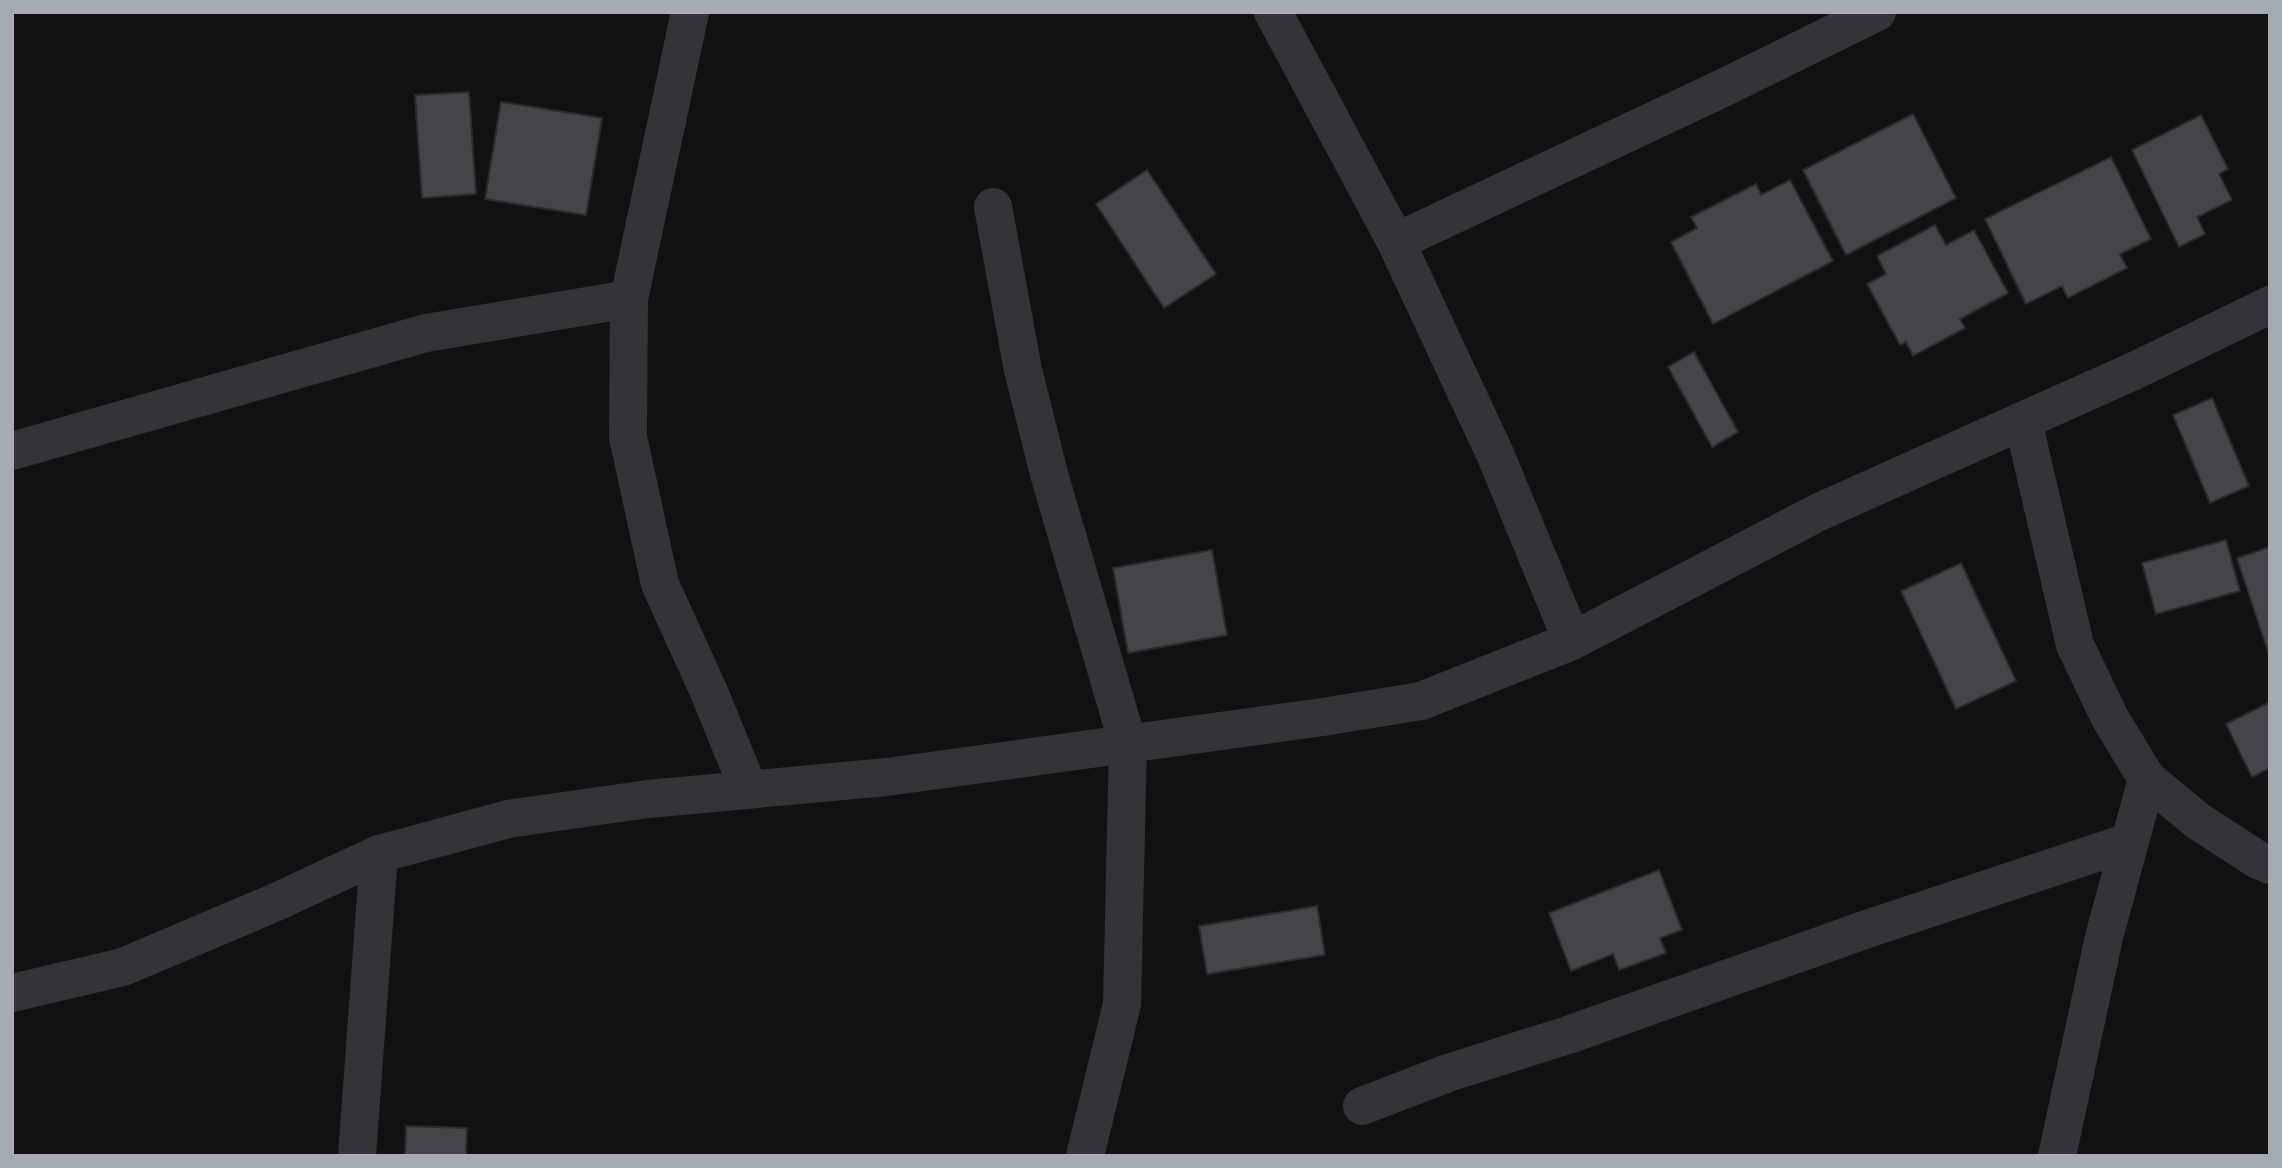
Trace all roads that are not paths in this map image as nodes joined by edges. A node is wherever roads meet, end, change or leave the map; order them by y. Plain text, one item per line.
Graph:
1 (690, 12) edge
2 (1877, 12) edge
3 (1276, 13) edge
4 (993, 207) dead end
5 (1396, 242) junction
6 (629, 299) junction
7 (2270, 305) edge
8 (2024, 421) junction
9 (12, 451) edge
10 (1572, 641) junction
11 (1128, 744) junction
12 (2147, 779) junction
13 (749, 790) junction
14 (2129, 842) junction
15 (379, 854) junction
16 (2270, 865) edge
17 (12, 993) edge
18 (1362, 1106) dead end
19 (357, 1156) edge
20 (1085, 1156) edge
21 (2057, 1156) edge

1 - 6 street
2 - 5 street
3 - 5 street
4 - 11 street
5 - 10 street
6 - 9 street
6 - 13 street
7 - 8 street
8 - 10 street
8 - 12 street
10 - 11 street
11 - 13 street
11 - 20 street
12 - 14 street
12 - 16 street
13 - 15 street
14 - 18 street
14 - 21 street
15 - 17 street
15 - 19 street

